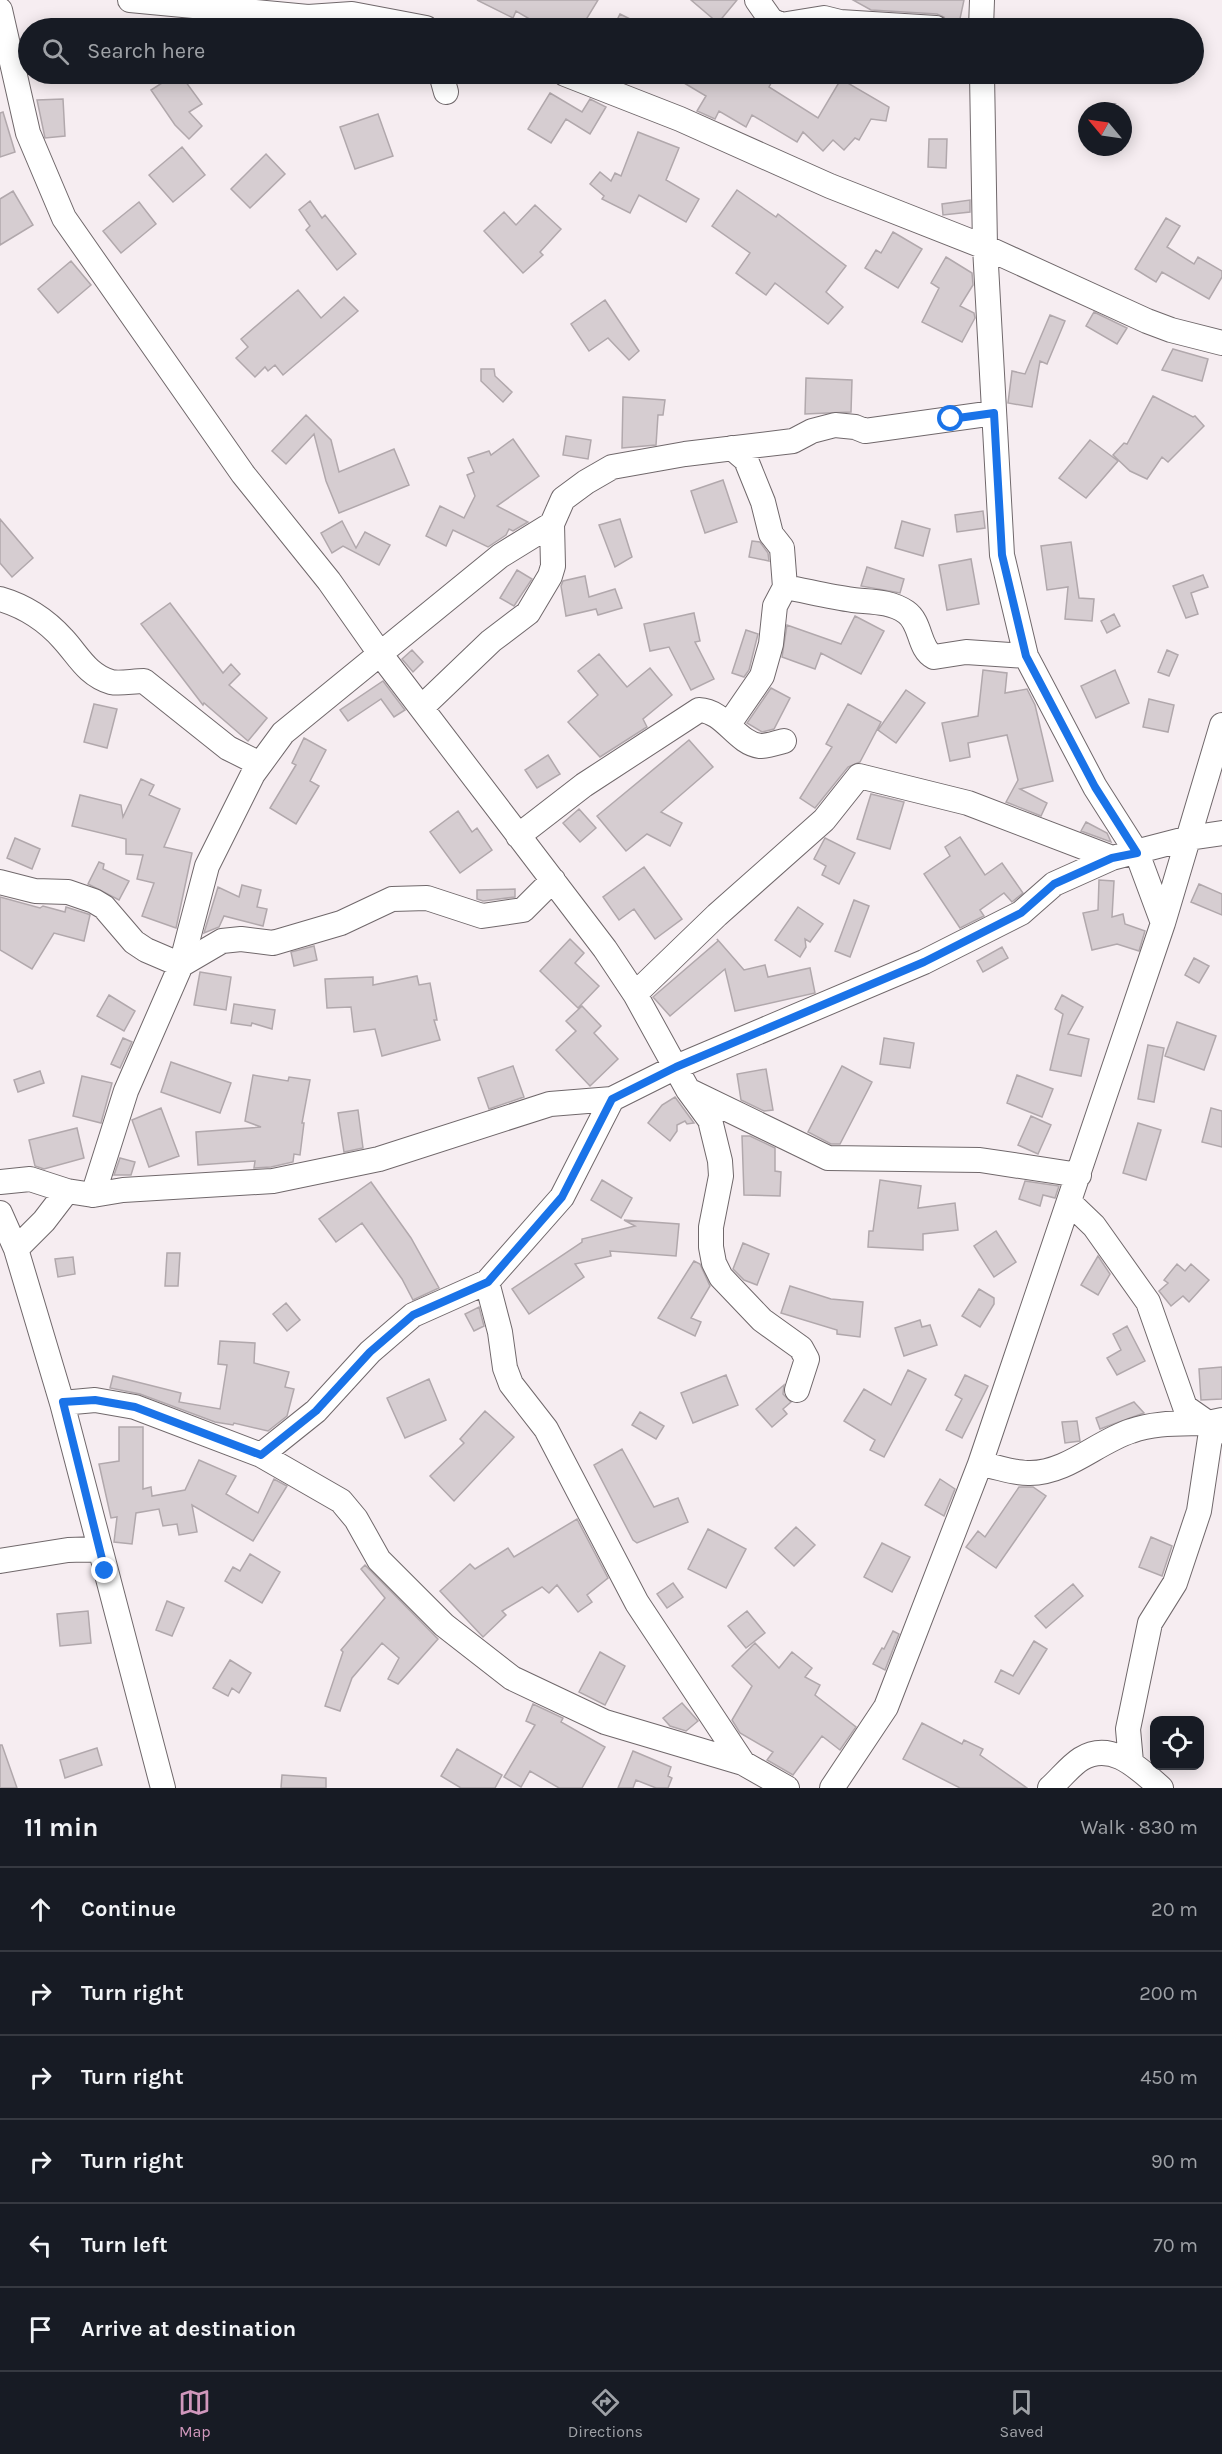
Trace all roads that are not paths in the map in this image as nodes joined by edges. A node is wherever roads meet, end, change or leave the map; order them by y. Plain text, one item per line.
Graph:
1 (130, 0) edge
2 (757, 0) edge
3 (982, 0) edge
4 (0, 10) edge
5 (373, 18) edge
6 (770, 18) edge
7 (981, 18) edge
8 (7, 78) edge
9 (591, 84) edge
10 (982, 84) edge
11 (986, 247) junction
12 (1222, 343) edge
13 (994, 413) junction
14 (732, 448) junction
15 (552, 524) junction
16 (784, 587) junction
17 (0, 599) edge
18 (381, 655) junction
19 (1026, 656) junction
20 (422, 707) junction
21 (729, 724) junction
22 (1222, 724) edge
23 (784, 741) dead end
24 (260, 764) junction
25 (1222, 833) edge
26 (518, 836) junction
27 (1189, 838) junction
28 (1137, 853) junction
29 (1112, 858) junction
30 (553, 880) junction
31 (0, 882) edge
32 (1163, 923) junction
33 (181, 964) junction
34 (635, 994) junction
35 (676, 1067) junction
36 (688, 1090) junction
37 (612, 1099) junction
38 (1079, 1175) junction
39 (0, 1182) edge
40 (67, 1191) junction
41 (93, 1195) junction
42 (1070, 1203) junction
43 (0, 1213) edge
44 (16, 1250) junction
45 (488, 1282) junction
46 (797, 1390) dead end
47 (63, 1402) junction
48 (1217, 1432) edge
49 (261, 1455) junction
50 (980, 1464) junction
51 (99, 1549) junction
52 (0, 1561) edge
53 (1122, 1753) junction
54 (743, 1763) junction
55 (837, 1787) edge
56 (163, 1788) edge
57 (787, 1788) edge
58 (1050, 1788) edge
59 (1161, 1788) edge

1 - 5 street
2 - 6 street
3 - 7 street
4 - 8 street
8 - 18 street
9 - 11 street
10 - 11 street
11 - 12 street
11 - 13 street
13 - 14 street
13 - 19 street
14 - 15 street
14 - 16 street
15 - 18 street
15 - 20 street
16 - 19 street
16 - 21 street
17 - 24 street
18 - 20 street
18 - 24 street
19 - 28 street
20 - 26 street
21 - 23 street
21 - 26 street
22 - 27 street
24 - 33 street
25 - 27 street
26 - 30 street
27 - 28 street
27 - 32 street
28 - 29 street
28 - 32 street
29 - 34 street
29 - 35 street
30 - 33 street
30 - 34 street
31 - 33 street
32 - 38 street
33 - 41 street
34 - 35 street
35 - 36 street
35 - 37 street
36 - 38 street
36 - 46 street
37 - 41 street
37 - 45 street
38 - 42 street
39 - 40 street
40 - 41 street
40 - 44 street
42 - 48 street
42 - 50 street
43 - 44 street
44 - 47 street
45 - 49 street
45 - 54 street
47 - 49 street
47 - 51 street
48 - 50 street
48 - 53 street
49 - 54 street
50 - 55 street
51 - 52 street
51 - 56 street
53 - 58 street
53 - 59 street
54 - 57 street

